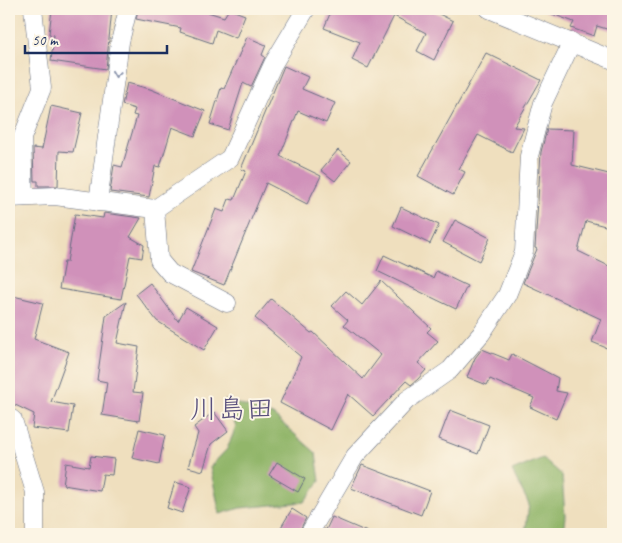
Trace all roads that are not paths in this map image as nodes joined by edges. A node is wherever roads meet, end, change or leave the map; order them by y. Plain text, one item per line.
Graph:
1 (33, 9) edge
2 (128, 9) edge
3 (306, 9) edge
4 (489, 9) edge
5 (572, 42) junction
6 (613, 60) edge
7 (14, 198) edge
8 (98, 202) junction
9 (9, 207) edge
10 (155, 209) junction
11 (226, 303) dead end
12 (9, 417) edge
13 (35, 534) edge
14 (309, 534) edge

1 - 7 street
2 -> 8 street
3 - 10 street
4 - 5 street
5 - 6 street
5 - 14 street
7 - 8 street
7 - 9 street
8 - 10 street
10 - 11 street
12 - 13 street

